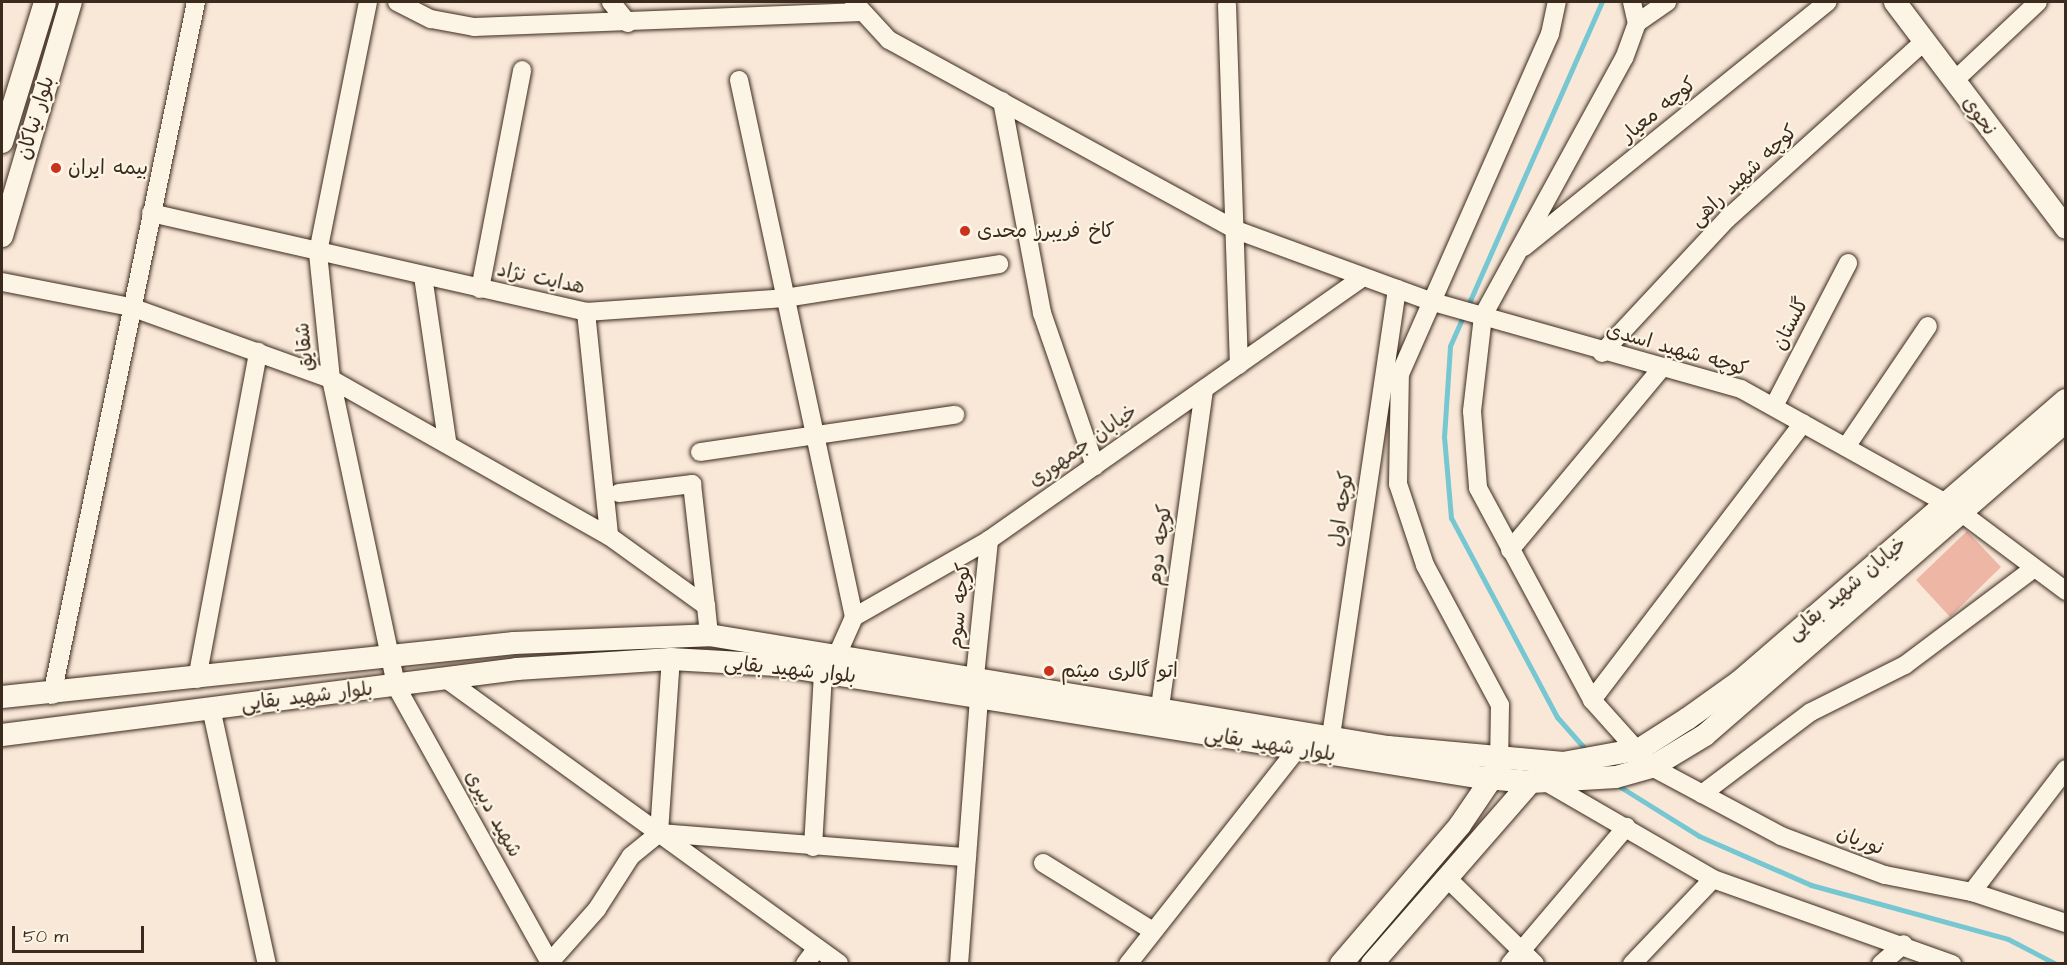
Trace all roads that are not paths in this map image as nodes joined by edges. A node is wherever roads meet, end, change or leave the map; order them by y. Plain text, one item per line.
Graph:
1 (45, 2) edge
2 (71, 2) edge
3 (196, 2) edge
4 (368, 2) edge
5 (397, 2) edge
6 (611, 2) edge
7 (1557, 2) edge
8 (1632, 2) edge
9 (1667, 2) edge
10 (1828, 2) edge
11 (1895, 2) edge
12 (2038, 2) edge
13 (1227, 5) dead end
14 (858, 7) edge
15 (1637, 22) junction
16 (628, 23) junction
17 (1925, 41) junction
18 (522, 70) dead end
19 (740, 80) dead end
20 (1954, 81) junction
21 (1002, 101) junction
22 (2, 142) edge
23 (151, 213) junction
24 (2066, 228) edge
25 (1236, 230) junction
26 (2, 236) edge
27 (318, 253) junction
28 (1517, 253) junction
29 (1848, 263) dead end
30 (999, 264) dead end
31 (423, 276) junction
32 (1362, 278) junction
33 (2, 282) edge
34 (480, 289) junction
35 (1396, 289) junction
36 (785, 298) junction
37 (1430, 302) junction
38 (131, 307) junction
39 (586, 312) junction
40 (1481, 315) junction
41 (1928, 326) dead end
42 (258, 352) junction
43 (1602, 353) junction
44 (1239, 365) junction
45 (1662, 369) junction
46 (330, 379) junction
47 (1204, 389) junction
48 (2066, 400) edge
49 (1774, 406) junction
50 (955, 415) dead end
51 (1803, 423) junction
52 (2062, 430) edge
53 (813, 436) junction
54 (447, 441) junction
55 (1846, 447) junction
56 (699, 452) dead end
57 (1095, 466) junction
58 (619, 494) dead end
59 (1955, 509) junction
60 (609, 537) junction
61 (989, 540) junction
62 (1509, 550) junction
63 (2034, 568) junction
64 (2066, 591) edge
65 (706, 606) junction
66 (854, 617) junction
67 (709, 635) junction
68 (838, 653) junction
69 (390, 656) junction
70 (671, 659) junction
71 (823, 672) junction
72 (197, 679) junction
73 (446, 679) junction
74 (396, 686) junction
75 (977, 686) junction
76 (52, 694) junction
77 (4, 696) edge
78 (1592, 700) junction
79 (1160, 707) junction
80 (210, 708) junction
81 (2, 735) edge
82 (1331, 736) junction
83 (1297, 749) junction
84 (1646, 758) junction
85 (2066, 769) edge
86 (1498, 770) junction
87 (1543, 775) junction
88 (1702, 794) junction
89 (1626, 828) junction
90 (658, 833) junction
91 (813, 848) junction
92 (967, 857) junction
93 (1043, 864) dead end
94 (1447, 878) junction
95 (1713, 879) junction
96 (1972, 892) junction
97 (2066, 923) edge
98 (1153, 931) junction
99 (1904, 944) junction
100 (817, 948) junction
101 (1522, 959) edge
102 (267, 963) edge
103 (550, 963) edge
104 (805, 963) edge
105 (839, 963) edge
106 (959, 963) edge
107 (1128, 963) edge
108 (1341, 963) edge
109 (1372, 963) edge
110 (1632, 963) edge
111 (1881, 963) edge
112 (1952, 963) edge

1 - 22 main road, بلوار نیاکان
2 - 26 main road, بلوار نیاکان
3 - 23 street
4 - 27 street, شقایق
5 - 16 street
6 - 16 street
7 - 37 street
8 - 15 street
9 - 15 street
10 - 28 street, کوچه معیار
11 - 17 main road, نحوی
12 - 20 street
13 - 25 street
14 - 16 street
14 - 21 street, کوچه شهید اسدی
15 - 28 street
17 - 20 main road, نحوی
17 - 43 street, کوچه شهید راهی
18 - 34 street
19 - 36 street
20 - 24 main road, نحوی
21 - 25 street, کوچه شهید اسدی
21 - 57 street
23 - 27 street, هدایت نژاد
23 - 38 street
25 - 32 street, کوچه شهید اسدی
25 - 44 street
27 - 31 street, هدایت نژاد
27 - 46 street, شقایق
28 - 40 street
29 - 49 street, گلستان
30 - 36 street, هدایت نژاد
31 - 34 street, هدایت نژاد
31 - 54 street
32 - 35 street, کوچه شهید اسدی
32 - 44 street, خیابان جمهوری
33 - 38 street
34 - 39 street, هدایت نژاد
35 - 37 street, کوچه شهید اسدی
35 - 82 street, کوچه اول
36 - 39 street, هدایت نژاد
36 - 53 street
37 - 40 street, کوچه شهید اسدی
37 - 86 street
38 - 42 street
38 - 76 street
39 - 60 street
40 - 43 street, کوچه شهید اسدی
40 - 62 street, نوریان
41 - 55 street
42 - 46 street
42 - 72 street
43 - 45 street, کوچه شهید اسدی
44 - 47 street, خیابان جمهوری
45 - 49 street, کوچه شهید اسدی
45 - 62 street
46 - 54 street
46 - 69 street, شقایق
47 - 57 street, خیابان جمهوری
47 - 79 street, کوچه دوم
48 - 59 main road, خیابان شهید بقایی
49 - 51 street, کوچه شهید اسدی
50 - 53 street
51 - 55 street, کوچه شهید اسدی
51 - 78 street
52 - 59 main road, خیابان شهید بقایی
53 - 56 street
53 - 66 street
54 - 60 street
55 - 59 street, کوچه شهید اسدی
57 - 61 street, خیابان جمهوری
58 - 65 street
59 - 63 street, کوچه شهید اسدی
59 - 84 main road, خیابان شهید بقایی
60 - 65 street
61 - 66 street, خیابان جمهوری
61 - 75 street, کوچه سوم
62 - 78 street, نوریان
63 - 64 street, کوچه شهید اسدی
63 - 88 street
65 - 67 street
66 - 68 street
67 - 68 main road, بلوار شهید بقایی
67 - 69 main road, بلوار شهید بقایی
68 - 75 main road, بلوار شهید بقایی
69 - 72 main road, بلوار شهید بقایی
69 - 74 street, شقایق
70 - 71 main road, بلوار شهید بقایی
70 - 73 main road, بلوار شهید بقایی
70 - 90 street
71 - 75 main road, بلوار شهید بقایی
71 - 91 street
72 - 76 main road, بلوار شهید بقایی
73 - 74 main road, بلوار شهید بقایی
73 - 90 street
74 - 80 main road, بلوار شهید بقایی
74 - 103 street, شهید دبیری
75 - 79 main road, بلوار شهید بقایی
75 - 83 main road, بلوار شهید بقایی
75 - 92 street, کوچه سوم
76 - 77 main road, بلوار شهید بقایی
78 - 84 street, نوریان
79 - 82 main road, بلوار شهید بقایی
80 - 81 main road, بلوار شهید بقایی
80 - 102 street
82 - 86 main road, بلوار شهید بقایی
83 - 86 main road, بلوار شهید بقایی
83 - 98 street
84 - 87 main road, خیابان شهید بقایی
84 - 87 main road, بلوار شهید بقایی
84 - 88 street, نوریان
85 - 96 street
86 - 87 main road, بلوار شهید بقایی
86 - 108 main road
87 - 89 street
87 - 94 main road
88 - 96 street, نوریان
89 - 95 street
89 - 101 street
90 - 91 street
90 - 100 street
90 - 103 street
91 - 92 street
92 - 106 street, کوچه سوم
93 - 98 street
94 - 101 street
94 - 109 main road
95 - 99 street
95 - 110 street
96 - 97 street, نوریان
98 - 107 street
99 - 111 street
99 - 112 street
100 - 104 street
100 - 105 street

